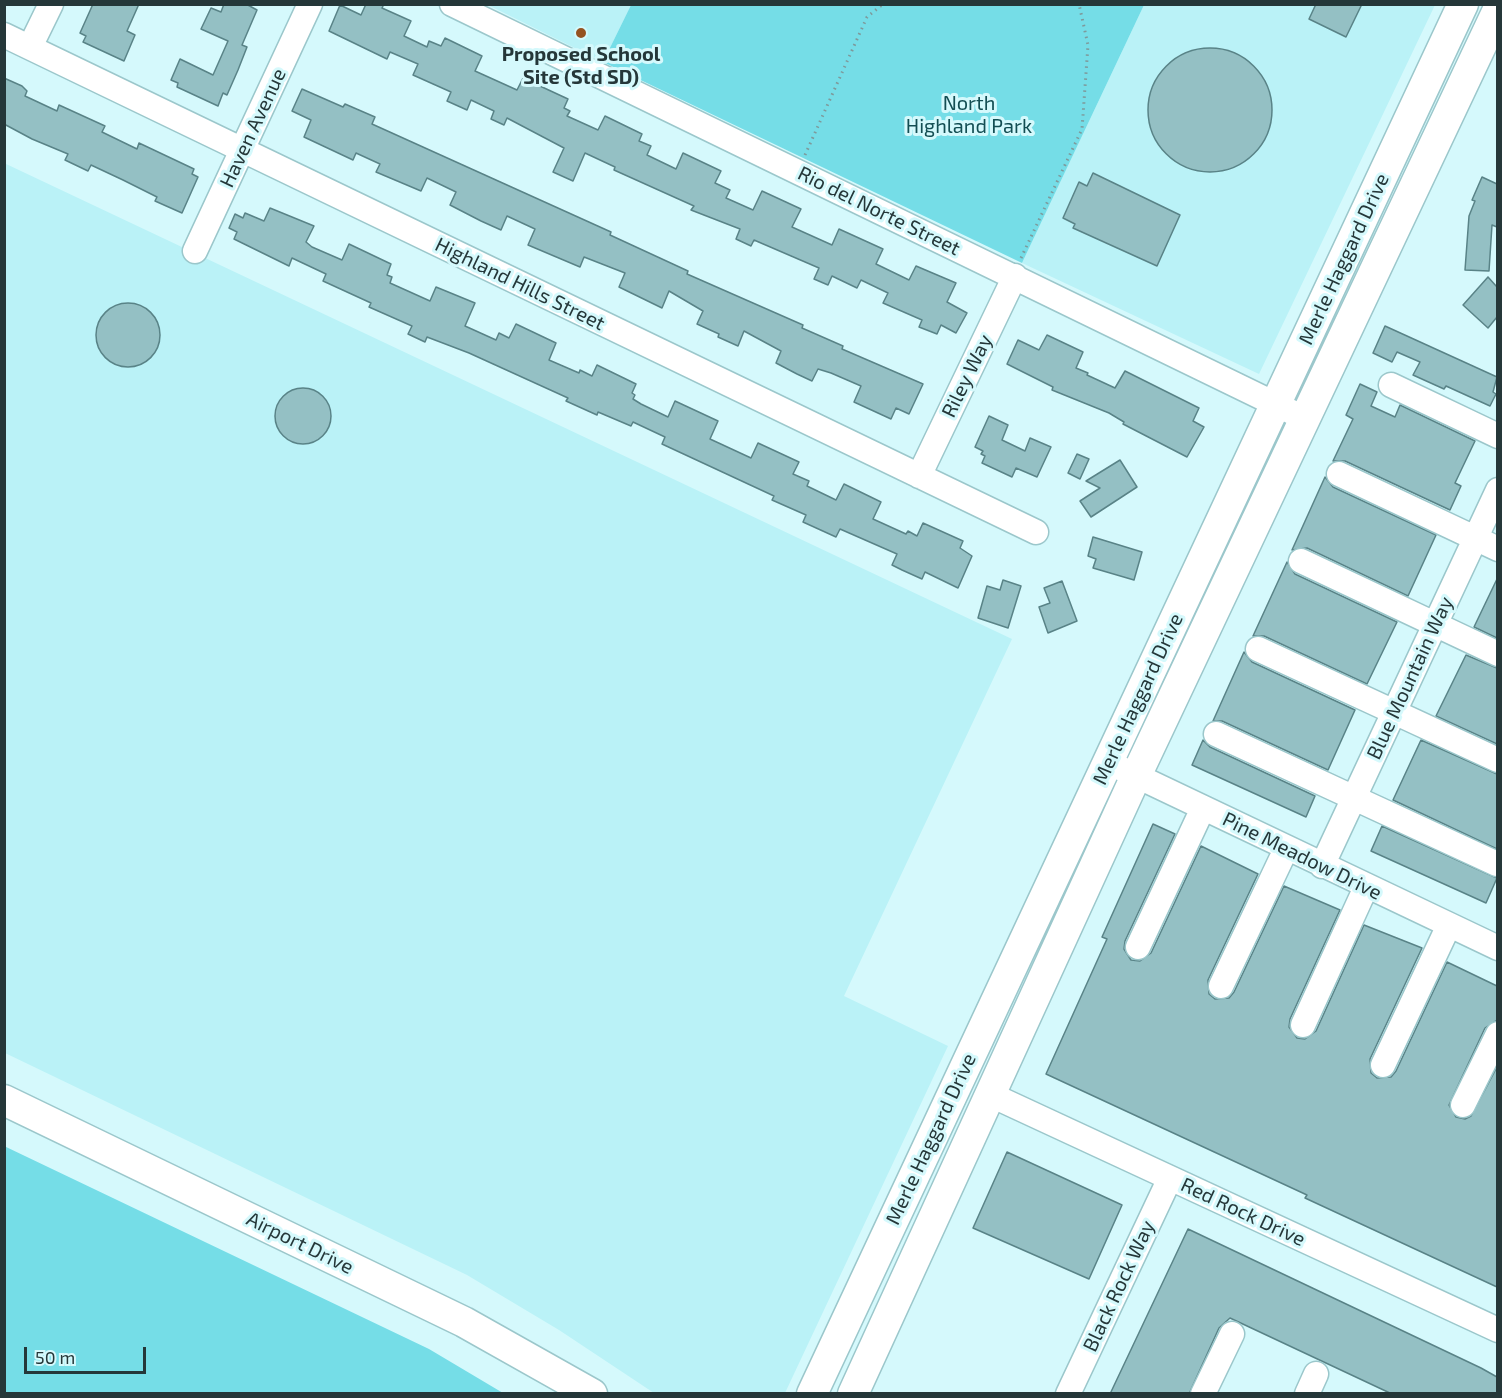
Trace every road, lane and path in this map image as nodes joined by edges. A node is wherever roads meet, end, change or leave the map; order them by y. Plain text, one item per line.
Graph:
1 (51, 4) edge
2 (310, 4) edge
3 (452, 4) edge
4 (883, 4) edge
5 (1078, 4) edge
6 (1463, 4) edge
7 (1497, 10) edge
8 (4, 35) edge
9 (30, 47) junction
10 (242, 149) junction
11 (801, 162) dead end
12 (195, 251) dead end
13 (1017, 270) junction
14 (1391, 385) dead end
15 (1275, 404) junction
16 (1306, 419) junction
17 (1497, 436) edge
18 (1339, 474) dead end
19 (919, 476) junction
20 (1497, 490) edge
21 (1035, 532) dead end
22 (1475, 538) junction
23 (1497, 549) edge
24 (1301, 561) dead end
25 (1435, 624) junction
26 (1258, 649) dead end
27 (1497, 654) edge
28 (1394, 712) junction
29 (1216, 734) dead end
30 (1497, 760) edge
31 (1108, 762) junction
32 (1136, 776) junction
33 (1354, 799) junction
34 (1203, 808) junction
35 (1286, 849) junction
36 (1497, 864) edge
37 (1322, 866) junction
38 (1366, 887) junction
39 (1449, 925) junction
40 (1138, 947) dead end
41 (1497, 948) edge
42 (1221, 986) dead end
43 (1303, 1025) dead end
44 (1497, 1034) edge
45 (1383, 1065) dead end
46 (989, 1094) junction
47 (4, 1100) edge
48 (1464, 1105) dead end
49 (1170, 1178) junction
50 (1497, 1330) edge
51 (1232, 1334) dead end
52 (592, 1394) edge
53 (812, 1394) edge
54 (853, 1394) edge
55 (1068, 1394) edge
56 (1203, 1394) edge

1 - 9 street
2 - 10 street, Haven Avenue
3 - 13 street, Rio del Norte Street
4 - 11 path
5 - 13 path
6 - 15 main road, Merle Haggard Drive
7 - 16 main road, Merle Haggard Drive
8 - 9 street, Highland Hills Street
9 - 10 street, Highland Hills Street
10 - 12 street, Haven Avenue
10 - 19 street, Highland Hills Street
13 - 15 street, Rio del Norte Street
13 - 19 street, Riley Way
14 - 17 street
15 - 16 street, Rio del Norte Street
15 - 31 main road, Merle Haggard Drive
16 - 32 main road, Merle Haggard Drive
18 - 22 street
19 - 21 street, Highland Hills Street
20 - 22 street, Blue Mountain Way
22 - 23 street
22 - 25 street, Blue Mountain Way
24 - 25 street
25 - 27 street
25 - 28 street, Blue Mountain Way
26 - 28 street
28 - 30 street
28 - 33 street, Blue Mountain Way
29 - 33 street
31 - 32 street, Pine Meadow Drive
31 - 53 main road, Merle Haggard Drive
32 - 34 street, Pine Meadow Drive
32 - 46 main road, Merle Haggard Drive
33 - 36 street
33 - 37 street, Blue Mountain Way
34 - 35 street, Pine Meadow Drive
34 - 40 street
35 - 37 street, Pine Meadow Drive
35 - 42 street
37 - 38 street, Pine Meadow Drive
38 - 39 street, Pine Meadow Drive
38 - 43 street
39 - 41 street, Pine Meadow Drive
39 - 45 street
44 - 48 street
46 - 49 street, Red Rock Drive
46 - 54 main road, Merle Haggard Drive
47 - 52 main road, Airport Drive
49 - 50 street, Red Rock Drive
49 - 55 street, Black Rock Way
51 - 56 street

